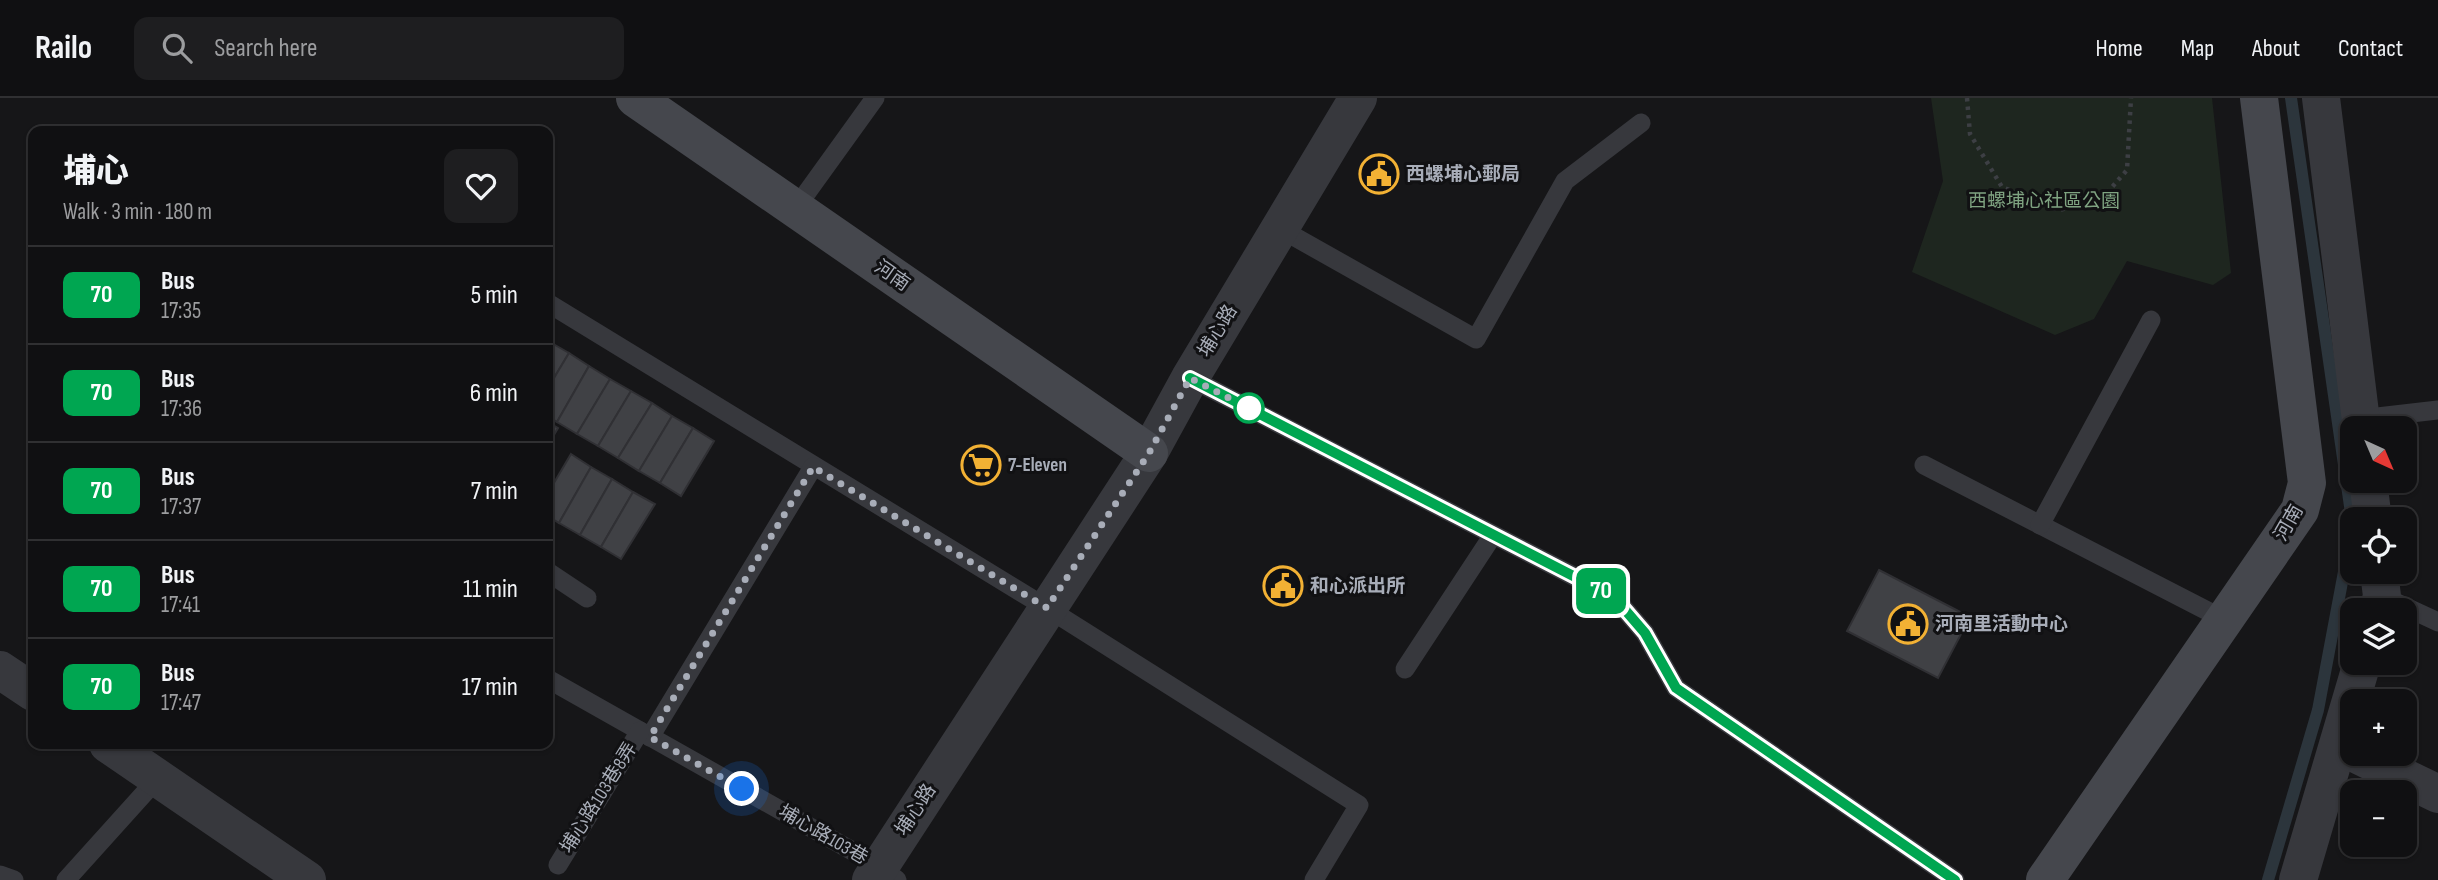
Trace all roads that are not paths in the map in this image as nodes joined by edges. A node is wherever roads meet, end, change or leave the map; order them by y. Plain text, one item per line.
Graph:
1 (635, 98) edge
2 (875, 98) edge
3 (1358, 98) edge
4 (2259, 98) edge
5 (2321, 98) edge
6 (1641, 123) dead end
7 (795, 209) junction
8 (1279, 228) junction
9 (553, 306) edge
10 (2151, 320) dead end
11 (1190, 378) junction
12 (2438, 410) edge
13 (2360, 416) edge
14 (2405, 416) edge
15 (1149, 453) junction
16 (1924, 465) dead end
17 (813, 467) junction
18 (2040, 524) junction
19 (1493, 535) junction
20 (553, 575) edge
21 (2380, 593) edge
22 (587, 597) dead end
23 (1047, 608) junction
24 (2225, 620) junction
25 (2438, 622) edge
26 (1405, 669) dead end
27 (0, 670) edge
28 (553, 682) edge
29 (28, 689) edge
30 (645, 734) junction
31 (115, 749) edge
32 (2342, 766) edge
33 (2379, 766) edge
34 (158, 778) junction
35 (2438, 794) edge
36 (558, 864) dead end
37 (0, 875) edge
38 (882, 876) edge
39 (14, 880) edge
40 (66, 880) edge
41 (307, 880) edge
42 (1314, 880) edge
43 (1955, 880) edge
44 (2045, 880) edge
45 (2298, 880) edge

1 - 7 street, 河南
2 - 7 lane
3 - 8 street, 埔心路
4 - 24 street, 河南
5 - 13 street
6 - 8 lane
7 - 15 street, 河南
8 - 11 street, 埔心路
9 - 17 lane
10 - 18 lane
11 - 15 street, 埔心路
11 - 19 lane
12 - 14 lane
15 - 23 street, 埔心路
16 - 18 lane
17 - 23 lane
17 - 30 lane, 埔心路103巷8弄
18 - 24 lane
19 - 26 lane
19 - 43 lane
20 - 22 lane
21 - 25 lane
23 - 38 street, 埔心路
23 - 42 lane
24 - 44 street, 河南
27 - 29 street
28 - 30 lane, 埔心路103巷
30 - 36 lane, 埔心路103巷8弄
30 - 38 lane, 埔心路103巷
31 - 34 street
32 - 45 street
33 - 35 street
34 - 40 lane
34 - 41 street
37 - 39 lane

